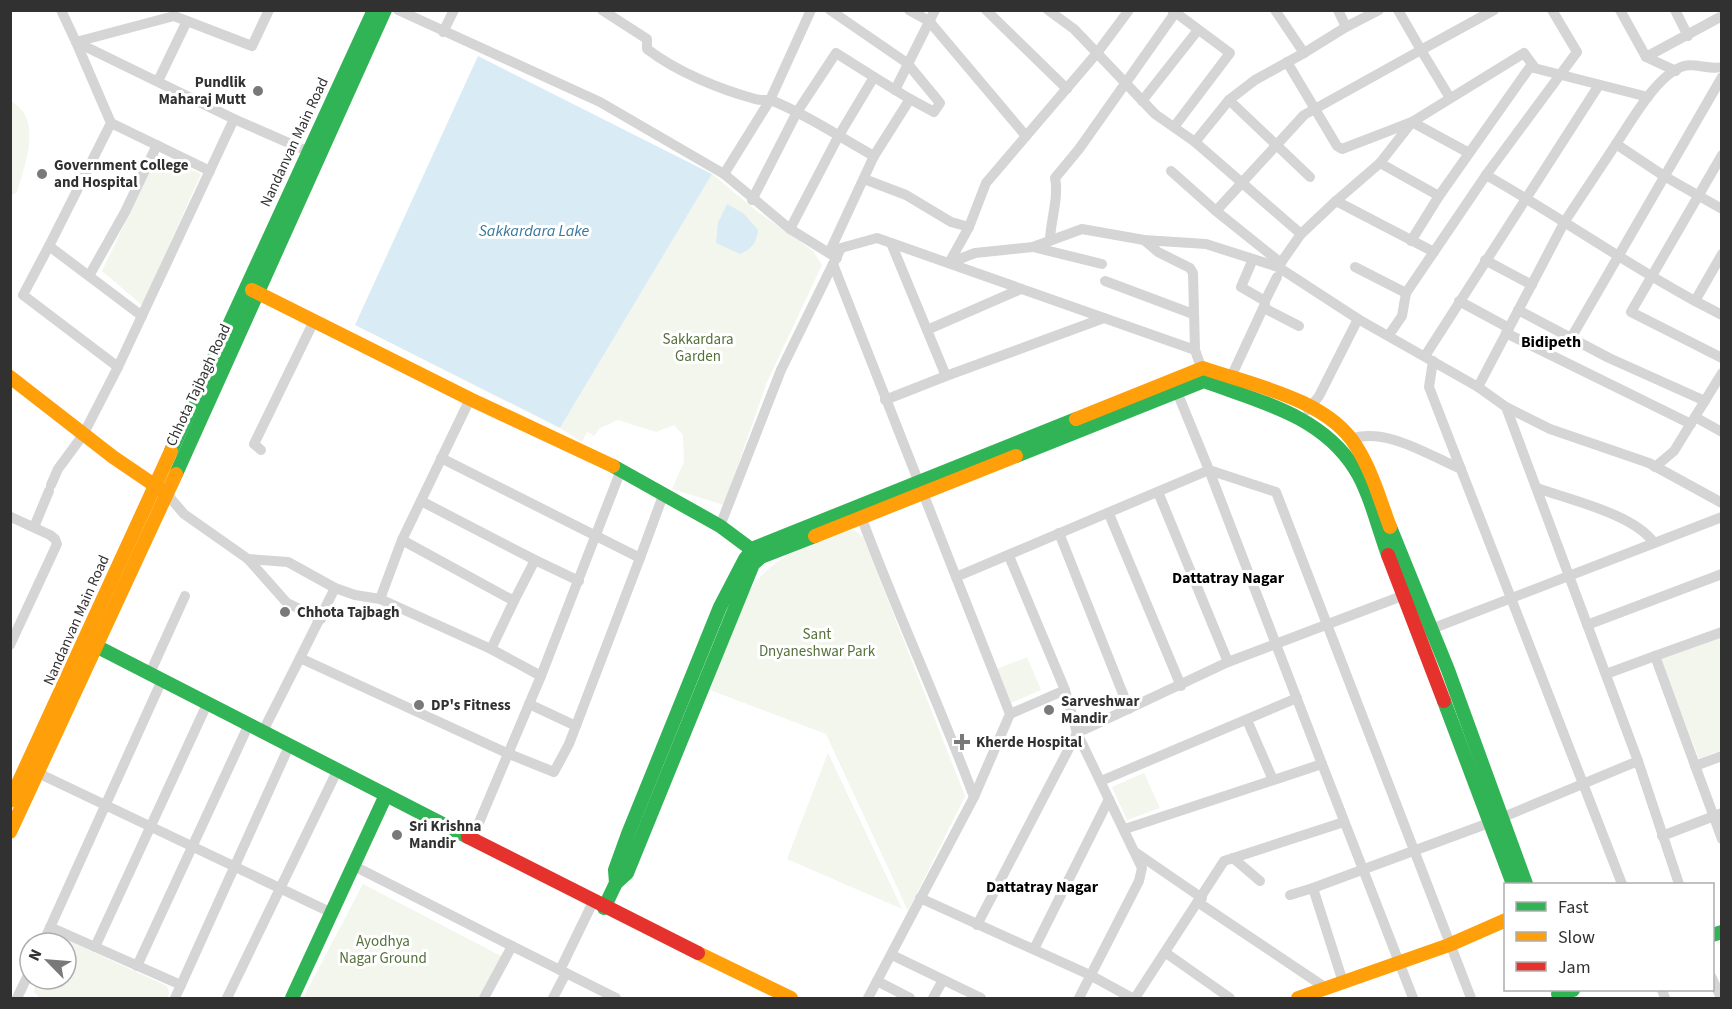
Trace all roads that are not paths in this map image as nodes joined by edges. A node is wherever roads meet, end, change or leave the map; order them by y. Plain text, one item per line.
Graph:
1 (61, 10) edge
2 (269, 10) edge
3 (374, 10) edge
4 (385, 10) edge
5 (398, 10) edge
6 (454, 10) edge
7 (602, 10) edge
8 (811, 10) edge
9 (830, 10) edge
10 (909, 10) edge
11 (935, 10) edge
12 (986, 10) edge
13 (1048, 10) edge
14 (1129, 10) edge
15 (1275, 10) edge
16 (1338, 10) edge
17 (1379, 10) edge
18 (1398, 10) edge
19 (1494, 10) edge
20 (1552, 10) edge
21 (1620, 10) edge
22 (1675, 10) edge
23 (1174, 12) edge
24 (1722, 16) edge
25 (187, 21) junction
26 (929, 21) junction
27 (1346, 27) junction
28 (1198, 30) junction
29 (443, 32) junction
30 (1688, 36) junction
31 (76, 42) junction
32 (1421, 50) junction
33 (1097, 53) junction
34 (1304, 53) junction
35 (1646, 57) junction
36 (1287, 62) junction
37 (907, 63) junction
38 (1722, 67) edge
39 (1535, 68) junction
40 (1676, 70) junction
41 (1560, 75) junction
42 (874, 77) junction
43 (1722, 78) edge
44 (158, 81) junction
45 (1126, 83) junction
46 (1599, 85) junction
47 (1067, 89) junction
48 (895, 90) junction
49 (1648, 97) junction
50 (1450, 98) junction
51 (910, 99) junction
52 (770, 100) junction
53 (1229, 100) junction
54 (1142, 101) junction
55 (1314, 110) junction
56 (797, 112) junction
57 (234, 119) junction
58 (1412, 122) junction
59 (111, 123) junction
60 (1174, 127) junction
61 (1026, 136) junction
62 (838, 137) junction
63 (1195, 142) junction
64 (1616, 144) junction
65 (157, 145) junction
66 (1277, 145) junction
67 (1469, 153) junction
68 (314, 154) junction
69 (1722, 155) edge
70 (874, 156) junction
71 (1380, 163) junction
72 (210, 171) junction
73 (1171, 171) dead end
74 (724, 174) junction
75 (1486, 175) junction
76 (1664, 176) junction
77 (1310, 177) dead end
78 (864, 179) junction
79 (1240, 183) junction
80 (1700, 195) junction
81 (1439, 196) junction
82 (1525, 197) junction
83 (752, 200) junction
84 (1336, 201) junction
85 (1722, 209) edge
86 (1216, 211) junction
87 (1565, 221) junction
88 (969, 227) junction
89 (790, 229) junction
90 (1301, 234) junction
91 (1050, 239) junction
92 (1143, 240) junction
93 (1411, 241) junction
94 (891, 243) junction
95 (49, 246) junction
96 (1033, 247) junction
97 (1434, 252) junction
98 (1722, 254) edge
99 (1617, 256) junction
100 (833, 258) junction
101 (1254, 259) junction
102 (1485, 260) junction
103 (949, 264) junction
104 (1102, 264) dead end
105 (1355, 267) dead end
106 (1278, 269) junction
107 (89, 276) junction
108 (1651, 277) junction
109 (1105, 281) dead end
110 (1230, 282) dead end
111 (1532, 285) junction
112 (1241, 287) junction
113 (1021, 289) junction
114 (252, 290) junction
115 (1406, 293) junction
116 (1459, 301) junction
117 (1695, 301) junction
118 (1264, 305) junction
119 (1518, 310) junction
120 (1192, 314) junction
121 (1722, 315) edge
122 (142, 316) junction
123 (1104, 318) junction
124 (1358, 319) junction
125 (314, 321) junction
126 (1299, 326) dead end
127 (927, 330) junction
128 (1508, 331) junction
129 (1389, 335) junction
130 (1571, 338) junction
131 (1195, 350) junction
132 (1429, 358) junction
133 (1722, 358) edge
134 (118, 367) junction
135 (1722, 373) edge
136 (1204, 374) junction
137 (946, 376) junction
138 (1231, 377) junction
139 (1173, 378) junction
140 (12, 383) edge
141 (1478, 387) junction
142 (1177, 393) junction
143 (470, 399) junction
144 (885, 400) junction
145 (1705, 401) junction
146 (1311, 406) junction
147 (1506, 407) junction
148 (1303, 418) junction
149 (1693, 420) junction
150 (1722, 432) edge
151 (83, 435) junction
152 (1350, 439) junction
153 (261, 450) dead end
154 (441, 458) junction
155 (1655, 467) junction
156 (1461, 469) junction
157 (1209, 470) junction
158 (621, 471) junction
159 (921, 487) junction
160 (1537, 488) junction
161 (160, 490) junction
162 (1158, 492) junction
163 (664, 493) junction
164 (421, 501) junction
165 (1722, 503) edge
166 (1109, 514) junction
167 (1722, 517) edge
168 (11, 518) edge
169 (862, 519) junction
170 (720, 526) junction
171 (34, 527) junction
172 (817, 529) junction
173 (1059, 532) junction
174 (596, 536) junction
175 (402, 540) junction
176 (1654, 543) junction
177 (757, 553) junction
178 (1009, 556) junction
179 (640, 558) junction
180 (248, 559) junction
181 (535, 560) junction
182 (1722, 574) edge
183 (1569, 576) junction
184 (956, 577) junction
185 (579, 580) junction
186 (335, 588) junction
187 (185, 596) dead end
188 (1401, 596) junction
189 (1511, 597) junction
190 (380, 599) junction
191 (514, 601) junction
192 (321, 619) junction
193 (1327, 624) junction
194 (1587, 625) junction
195 (1431, 628) junction
196 (1722, 632) edge
197 (1417, 634) junction
198 (1277, 643) junction
199 (90, 644) junction
200 (10, 645) edge
201 (491, 649) junction
202 (1654, 656) junction
203 (300, 658) junction
204 (1228, 662) junction
205 (1606, 675) junction
206 (156, 676) junction
207 (541, 676) junction
208 (1181, 686) junction
209 (1065, 690) junction
210 (1297, 698) junction
211 (208, 702) junction
212 (529, 704) junction
213 (1130, 709) junction
214 (1010, 714) junction
215 (1246, 720) junction
216 (249, 724) junction
217 (576, 726) junction
218 (263, 730) junction
219 (1077, 733) junction
220 (290, 744) junction
221 (508, 754) junction
222 (1722, 756) edge
223 (1638, 761) junction
224 (1322, 764) junction
225 (1695, 766) junction
226 (338, 769) junction
227 (32, 770) junction
228 (1272, 780) junction
229 (1101, 781) junction
230 (1583, 783) junction
231 (386, 795) junction
232 (974, 797) junction
233 (1109, 799) junction
234 (10, 801) edge
235 (106, 805) junction
236 (1717, 815) edge
237 (1495, 821) junction
238 (1344, 822) junction
239 (152, 827) junction
240 (1125, 829) junction
241 (10, 832) edge
242 (1662, 836) junction
243 (1722, 838) edge
244 (472, 839) junction
245 (193, 846) junction
246 (1414, 849) junction
247 (1135, 851) junction
248 (1233, 858) junction
249 (354, 866) junction
250 (237, 867) junction
251 (1363, 869) junction
252 (1260, 881) dead end
253 (1511, 883) edge
254 (1525, 883) edge
255 (1621, 883) edge
256 (1678, 883) edge
257 (279, 887) junction
258 (1313, 888) junction
259 (1290, 895) dead end
260 (920, 898) junction
261 (1200, 900) junction
262 (599, 905) junction
263 (332, 913) junction
264 (1504, 921) edge
265 (977, 925) junction
266 (50, 927) junction
267 (48, 931) edge
268 (1449, 945) junction
269 (512, 946) junction
270 (95, 947) junction
271 (1034, 949) junction
272 (1166, 953) junction
273 (892, 956) junction
274 (1400, 962) junction
275 (137, 966) junction
276 (563, 971) junction
277 (1090, 975) junction
278 (943, 980) junction
279 (877, 981) junction
280 (1714, 981) edge
281 (1343, 982) junction
282 (181, 985) junction
283 (1326, 987) junction
284 (1215, 994) edge
285 (175, 999) edge
286 (227, 999) edge
287 (292, 999) edge
288 (484, 999) edge
289 (553, 999) edge
290 (616, 999) edge
291 (791, 999) edge
292 (868, 999) edge
293 (910, 999) edge
294 (933, 999) edge
295 (981, 999) edge
296 (1079, 999) edge
297 (1134, 999) edge
298 (1230, 999) edge
299 (1298, 999) edge
300 (1413, 999) edge
301 (1471, 999) edge
302 (1721, 999) edge

1 - 31 street
2 - 25 street
3 - 68 main road, Nandanvan Main Road
4 - 68 main road, Chhota Tajbagh Road
5 - 29 street
6 - 29 street
7 - 52 street
8 - 52 street
9 - 37 street
10 - 26 street
11 - 26 street
12 - 47 street
13 - 33 street
14 - 33 street
15 - 34 street
16 - 27 street
17 - 27 street
18 - 32 street
19 - 32 street
20 - 41 street
21 - 35 street
22 - 30 street
23 - 28 street
23 - 45 street
24 - 30 street
25 - 31 street
25 - 44 street
26 - 37 street
26 - 61 street
27 - 34 street
28 - 54 street
28 - 60 street
29 - 74 street
30 - 35 street
31 - 44 street
31 - 59 street
32 - 50 street
32 - 55 street
33 - 45 street
33 - 47 street
34 - 36 street
35 - 40 street
36 - 53 street
36 - 55 street
37 - 48 street
37 - 51 street
38 - 40 street
39 - 41 street
39 - 50 street
39 - 67 street
40 - 49 street
41 - 46 street
41 - 75 street
42 - 48 street
42 - 56 street
42 - 62 street
43 - 76 street
44 - 57 street
45 - 54 street
45 - 91 street
46 - 49 street
46 - 82 street
47 - 61 street
48 - 51 street
49 - 64 street
50 - 58 street
51 - 70 street
52 - 56 street
52 - 74 street
53 - 63 street
53 - 66 street
54 - 60 street
55 - 58 street
55 - 66 street
56 - 62 street
56 - 83 street
57 - 68 street
57 - 72 street
58 - 67 street
58 - 71 street
59 - 65 street
59 - 95 street
60 - 63 street
61 - 88 street
62 - 70 street
62 - 89 street
63 - 79 street
64 - 76 street
64 - 87 street
65 - 72 street
65 - 107 street
66 - 77 street
66 - 79 street
67 - 81 street
68 - 114 main road, Chhota Tajbagh Road
69 - 80 street
70 - 78 street
71 - 81 street
71 - 84 street
72 - 122 street
73 - 86 street
74 - 83 street
75 - 82 street
75 - 97 street
76 - 80 street
76 - 99 street
78 - 88 street
78 - 100 street
79 - 86 street
79 - 90 street
80 - 85 street
80 - 108 street
81 - 93 street
82 - 87 street
82 - 102 street
83 - 89 street
84 - 90 street
84 - 93 street
86 - 106 street
87 - 99 street
87 - 111 street
88 - 103 street
89 - 100 street
90 - 106 street
91 - 92 street
91 - 96 street
92 - 101 street
92 - 120 street
93 - 97 street
94 - 100 street
94 - 103 street
94 - 127 street
95 - 107 street
95 - 134 street
96 - 103 street
96 - 104 street
97 - 115 street
98 - 117 street
99 - 108 street
99 - 130 street
100 - 144 street
100 - 170 street
101 - 106 street
101 - 112 street
102 - 111 street
102 - 116 street
103 - 113 street
105 - 115 street
106 - 118 street
106 - 124 street
107 - 122 street
108 - 117 street
108 - 133 street
109 - 120 street
110 - 112 street
111 - 119 street
112 - 118 street
113 - 123 street
113 - 127 street
114 - 125 main road
114 - 161 main road, Chhota Tajbagh Road
115 - 129 street
116 - 128 street
116 - 132 street
117 - 121 street
118 - 126 street
118 - 138 street
119 - 128 street
119 - 130 street
120 - 131 street
122 - 134 street
123 - 131 street
123 - 137 street
124 - 129 street
124 - 146 street
125 - 143 main road
125 - 153 street
127 - 137 street
128 - 141 street
128 - 149 street
129 - 132 street
130 - 145 street
131 - 136 street
132 - 141 street
132 - 156 street
134 - 151 street
135 - 145 street
136 - 138 main road
136 - 139 main road
136 - 142 main road
136 - 148 main road
137 - 144 street
138 - 146 main road
139 - 142 street
139 - 159 main road
140 - 151 main road
141 - 147 street
142 - 157 street
142 - 159 main road
143 - 154 street
143 - 158 main road
144 - 159 street
145 - 149 street
146 - 148 street
146 - 152 main road
147 - 155 street
147 - 160 street
148 - 188 main road
149 - 150 street
149 - 155 street
151 - 161 main road
151 - 171 street
152 - 156 street
152 - 195 main road
154 - 164 street
154 - 174 street
155 - 165 street
156 - 189 street
157 - 162 street
157 - 193 street
157 - 198 street
158 - 163 main road
158 - 174 street
159 - 169 main road
159 - 172 main road
159 - 184 street
160 - 176 street
160 - 183 street
161 - 180 street
161 - 199 main road, Nandanvan Main Road
162 - 166 street
162 - 204 street
163 - 170 main road
163 - 179 street
164 - 175 street
164 - 181 street
166 - 173 street
166 - 208 street
167 - 176 street
168 - 171 street
169 - 172 main road
169 - 232 street
170 - 177 main road
171 - 200 street
172 - 177 main road
173 - 178 street
173 - 213 street
174 - 179 street
174 - 185 street
175 - 190 street
175 - 191 street
176 - 183 street
177 - 262 main road
178 - 184 street
178 - 209 street
179 - 217 street
180 - 186 street
180 - 192 street
181 - 185 street
181 - 191 street
182 - 194 street
183 - 189 street
183 - 194 street
184 - 214 street
185 - 207 street
186 - 190 street
186 - 192 street
187 - 206 street
188 - 193 street
188 - 197 main road
189 - 195 street
189 - 230 street
190 - 201 street
191 - 201 street
192 - 203 street
193 - 198 street
193 - 246 street
194 - 205 street
195 - 197 street
195 - 237 main road
196 - 202 street
197 - 237 main road
198 - 204 street
198 - 210 street
199 - 206 main road
199 - 227 main road, Nandanvan Main Road
201 - 207 street
202 - 205 street
202 - 225 street
203 - 218 street
203 - 221 street
204 - 208 street
205 - 223 street
206 - 211 main road
206 - 235 street
207 - 212 street
208 - 213 street
209 - 214 street
209 - 219 street
210 - 215 street
210 - 224 street
211 - 216 main road
211 - 239 street
212 - 217 street
212 - 221 street
213 - 219 street
214 - 232 street
215 - 228 street
215 - 229 street
216 - 218 main road
216 - 245 street
217 - 221 street
218 - 220 main road
219 - 229 street
219 - 265 street
220 - 226 main road
220 - 250 street
221 - 244 street
222 - 225 street
223 - 230 street
223 - 242 street
224 - 228 street
224 - 238 street
225 - 236 street
226 - 231 main road
226 - 257 street
227 - 234 main road
227 - 235 street
227 - 241 main road
228 - 240 street
229 - 233 street
230 - 237 street
230 - 255 street
231 - 244 main road
231 - 249 main road
232 - 260 street
233 - 240 street
233 - 271 street
235 - 239 street
235 - 266 street
236 - 242 street
236 - 243 street
237 - 246 street
237 - 253 main road
237 - 254 main road
238 - 248 street
238 - 251 street
239 - 245 street
239 - 270 street
240 - 247 street
242 - 256 street
244 - 262 main road
245 - 250 street
245 - 275 street
246 - 251 street
246 - 268 street
247 - 261 street
247 - 277 street
248 - 252 street
248 - 261 street
249 - 263 main road
249 - 269 street
250 - 257 street
250 - 282 street
251 - 258 street
251 - 274 street
257 - 263 street
257 - 286 street
258 - 259 street
258 - 281 street
260 - 265 street
260 - 273 street
261 - 272 street
261 - 283 street
262 - 276 street
262 - 291 main road
263 - 287 main road
264 - 268 main road
265 - 271 street
266 - 267 street
266 - 270 street
268 - 274 main road
268 - 301 street
269 - 276 street
269 - 288 street
270 - 275 street
271 - 277 street
272 - 284 street
272 - 297 street
273 - 278 street
273 - 279 street
274 - 281 main road
274 - 300 street
275 - 282 street
276 - 289 street
276 - 290 street
277 - 296 street
277 - 297 street
278 - 294 street
278 - 295 street
279 - 292 street
279 - 293 street
280 - 302 street
281 - 283 main road
282 - 285 street
283 - 299 main road
284 - 298 street

